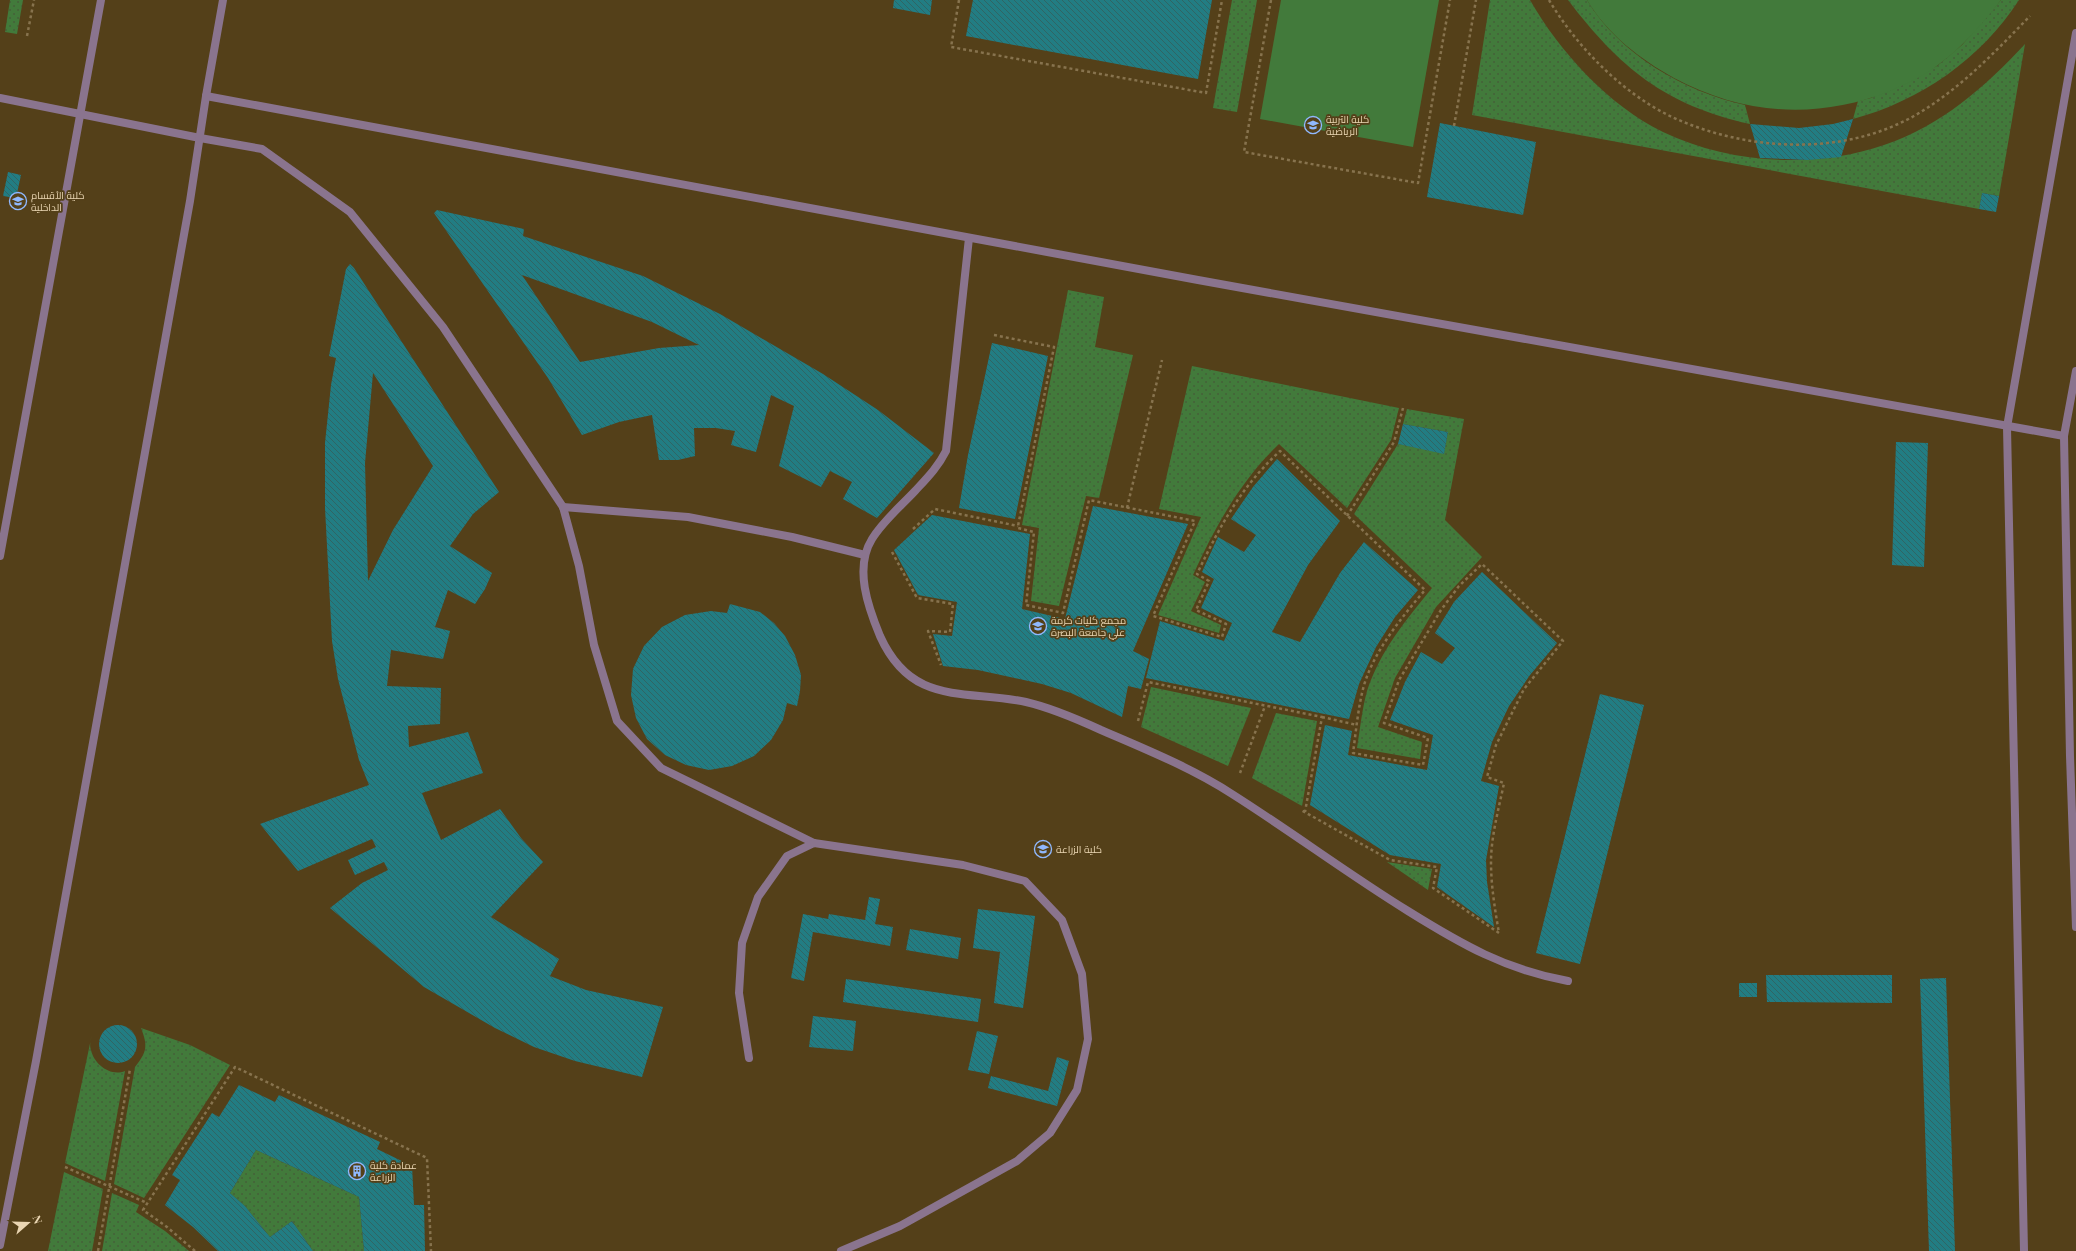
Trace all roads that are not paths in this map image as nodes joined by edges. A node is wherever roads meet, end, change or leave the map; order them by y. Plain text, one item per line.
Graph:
1 (101, 0) edge
2 (223, 0) edge
3 (2076, 34) edge
4 (206, 96) junction
5 (0, 98) edge
6 (80, 115) junction
7 (200, 138) junction
8 (969, 238) junction
9 (2076, 371) edge
10 (2007, 427) junction
11 (2064, 436) junction
12 (563, 507) junction
13 (865, 555) junction
14 (0, 556) edge
15 (2073, 756) edge
16 (814, 844) junction
17 (2076, 927) edge
18 (1568, 981) dead end
19 (748, 1058) dead end
20 (0, 1245) edge
21 (841, 1251) edge
22 (2024, 1251) edge

1 - 6 street
2 - 4 street
3 - 10 street
4 - 7 street
4 - 8 street
5 - 6 street
6 - 7 street
6 - 14 street
7 - 12 street
7 - 20 street
8 - 10 street
8 - 13 street
9 - 11 street
10 - 11 street
10 - 22 street
11 - 15 street
12 - 13 street
12 - 16 street
13 - 18 street
15 - 17 street
16 - 19 street
16 - 21 street

